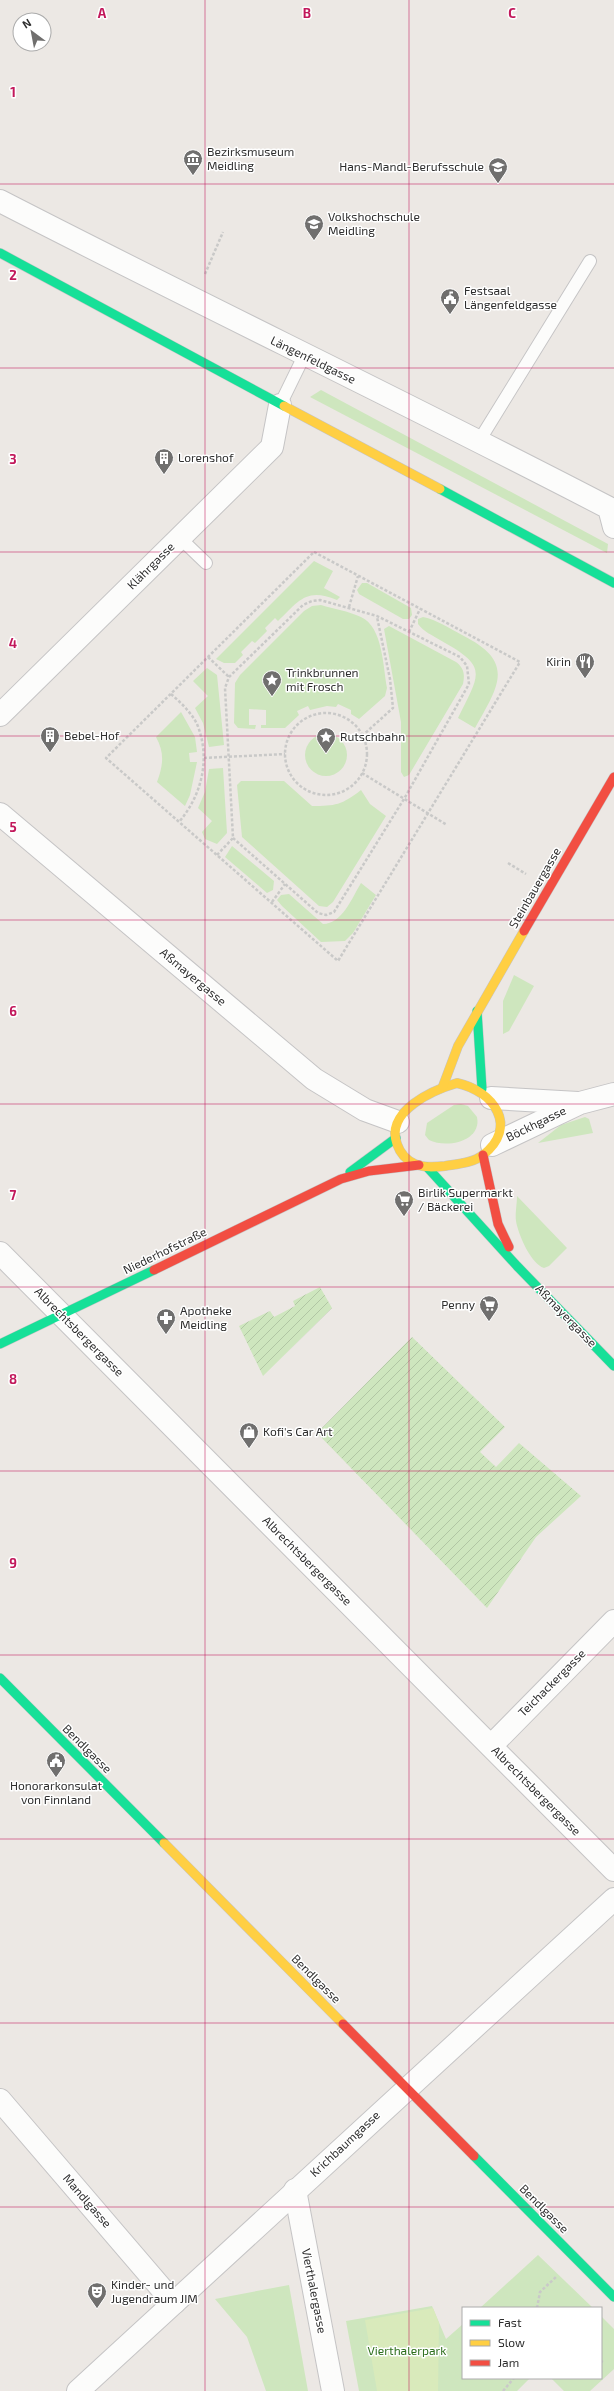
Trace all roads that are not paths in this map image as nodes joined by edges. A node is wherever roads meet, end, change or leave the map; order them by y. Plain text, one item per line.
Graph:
1 (0, 200) edge
2 (0, 253) edge
3 (590, 260) dead end
4 (304, 356) junction
5 (280, 405) junction
6 (479, 441) junction
7 (614, 527) edge
8 (180, 538) junction
9 (206, 563) dead end
10 (614, 583) edge
11 (0, 715) edge
12 (614, 776) edge
13 (0, 814) edge
14 (477, 1011) junction
15 (443, 1086) junction
16 (486, 1094) junction
17 (614, 1094) edge
18 (580, 1103) junction
19 (397, 1130) junction
20 (488, 1150) junction
21 (423, 1166) junction
22 (341, 1179) junction
23 (0, 1253) edge
24 (517, 1266) junction
25 (62, 1314) junction
26 (0, 1344) edge
27 (614, 1366) edge
28 (614, 1621) edge
29 (0, 1678) edge
30 (491, 1746) junction
31 (614, 1870) edge
32 (614, 1899) edge
33 (407, 2087) junction
34 (0, 2100) edge
35 (295, 2190) junction
36 (614, 2297) edge
37 (174, 2303) junction
38 (78, 2391) edge
39 (333, 2391) edge

1 - 4 street, Längenfeldgasse
2 - 5 street
3 - 6 lane
4 - 5 lane
4 - 6 street, Längenfeldgasse
5 - 8 street, Klährgasse
5 - 10 street
6 - 7 street, Längenfeldgasse
8 - 9 lane
8 - 11 street, Klährgasse
12 - 14 street, Steinbauergasse
13 - 19 street, Aßmayergasse
14 - 15 street, Steinbauergasse
14 - 16 street
15 - 16 street
15 - 19 street
16 - 18 street, Böckhgasse
16 - 20 street
17 - 18 street, Böckhgasse
18 - 20 street, Böckhgasse
19 - 21 street
19 - 22 street, Niederhofstraße
20 - 21 street
20 - 24 street, Aßmayergasse
21 - 22 street, Niederhofstraße
21 - 24 street, Aßmayergasse
22 - 25 street, Niederhofstraße
23 - 25 street, Albrechtsbergergasse
24 - 27 street, Aßmayergasse
25 - 26 street, Niederhofstraße
25 - 30 street, Albrechtsbergergasse
28 - 30 street, Teichackergasse
29 - 33 street, Bendlgasse
30 - 31 street, Albrechtsbergergasse
32 - 33 street, Krichbaumgasse
33 - 35 street, Krichbaumgasse
33 - 36 street, Bendlgasse
34 - 37 street, Mandlgasse
35 - 37 street, Krichbaumgasse
35 - 39 street, Vierthalergasse
37 - 38 street, Krichbaumgasse

